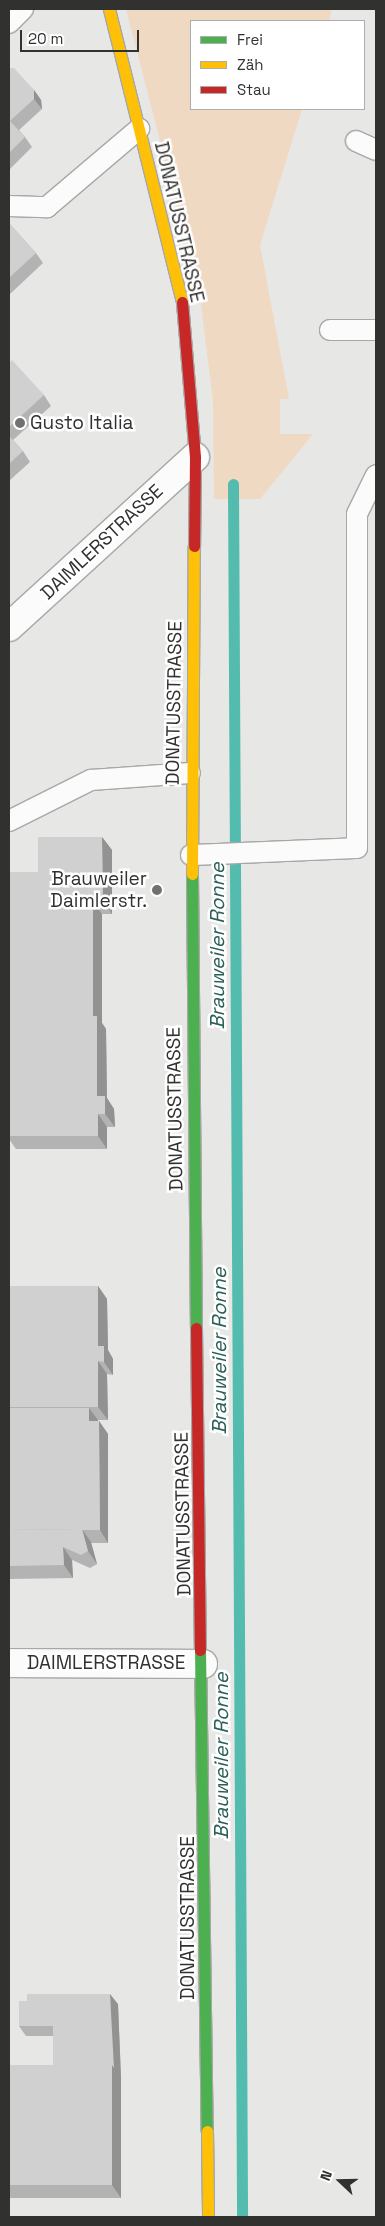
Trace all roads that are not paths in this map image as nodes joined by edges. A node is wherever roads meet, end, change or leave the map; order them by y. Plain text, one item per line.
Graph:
1 (23, 9) edge
2 (109, 9) edge
3 (9, 23) edge
4 (139, 129) junction
5 (356, 141) dead end
6 (376, 150) edge
7 (9, 206) edge
8 (330, 330) dead end
9 (376, 330) edge
10 (195, 457) junction
11 (376, 475) edge
12 (9, 627) edge
13 (190, 774) junction
14 (9, 822) edge
15 (191, 856) junction
16 (9, 1663) edge
17 (203, 1664) junction
18 (208, 2217) edge

1 - 3 lane
2 - 4 street, DONATUSSTRASSE
4 - 7 lane
4 - 10 street, DONATUSSTRASSE
5 - 6 lane
8 - 9 lane
10 - 12 street, DAIMLERSTRASSE
10 - 13 street, DONATUSSTRASSE
11 - 15 lane
13 - 14 lane
13 - 15 street, DONATUSSTRASSE
15 - 17 street, DONATUSSTRASSE
16 - 17 street, DAIMLERSTRASSE
17 - 18 street, DONATUSSTRASSE

